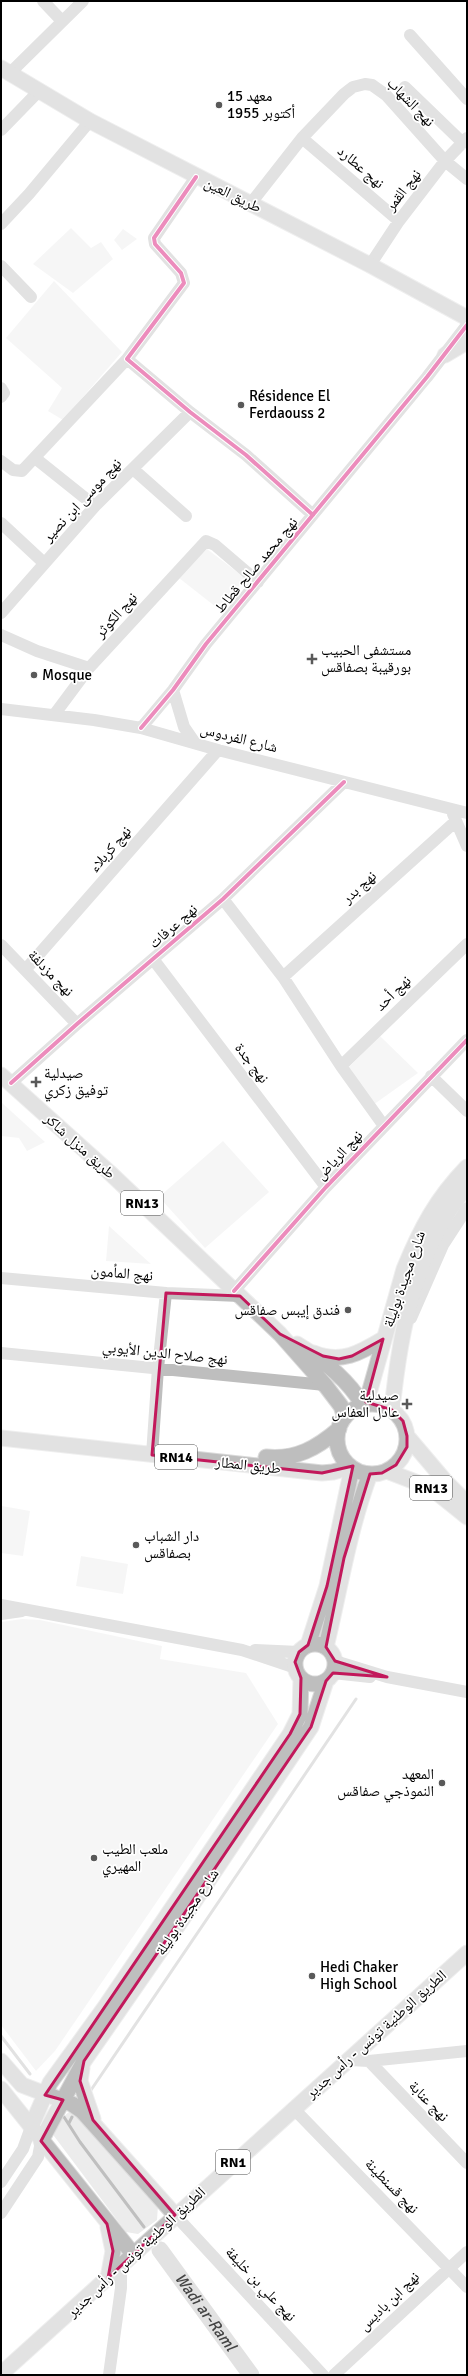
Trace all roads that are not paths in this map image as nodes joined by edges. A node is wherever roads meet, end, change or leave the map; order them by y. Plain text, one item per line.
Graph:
1 (43, 1) edge
2 (83, 1) edge
3 (62, 21) junction
4 (410, 35) dead end
5 (5, 71) edge
6 (405, 88) dead end
7 (38, 92) junction
8 (467, 99) edge
9 (90, 121) junction
10 (1, 130) edge
11 (302, 138) junction
12 (465, 141) edge
13 (445, 161) junction
14 (196, 177) junction
15 (467, 180) edge
16 (252, 203) junction
17 (399, 221) junction
18 (1, 224) edge
19 (370, 265) junction
20 (1, 266) edge
21 (31, 297) dead end
22 (467, 318) edge
23 (467, 325) edge
24 (467, 342) edge
25 (445, 355) junction
26 (127, 359) junction
27 (1, 388) edge
28 (1, 397) edge
29 (190, 412) junction
30 (35, 458) junction
31 (1, 461) edge
32 (133, 469) junction
33 (95, 506) junction
34 (313, 515) junction
35 (186, 516) dead end
36 (1, 523) edge
37 (44, 563) junction
38 (258, 582) junction
39 (1, 613) edge
40 (1, 635) edge
41 (89, 668) junction
42 (173, 690) junction
43 (1, 710) edge
44 (54, 715) junction
45 (141, 728) junction
46 (194, 743) junction
47 (218, 750) junction
48 (344, 782) junction
49 (451, 810) junction
50 (467, 813) edge
51 (456, 821) junction
52 (467, 846) edge
53 (223, 898) junction
54 (467, 944) edge
55 (1, 945) edge
56 (153, 959) junction
57 (26, 969) junction
58 (283, 977) junction
59 (77, 1024) junction
60 (467, 1040) edge
61 (341, 1066) junction
62 (431, 1076) junction
63 (6, 1079) edge
64 (467, 1111) edge
65 (384, 1126) junction
66 (467, 1166) edge
67 (467, 1186) edge
68 (326, 1187) junction
69 (467, 1208) edge
70 (1, 1278) edge
71 (166, 1293) junction
72 (237, 1294) junction
73 (280, 1334) junction
74 (383, 1339) junction
75 (400, 1343) junction
76 (306, 1350) junction
77 (1, 1353) edge
78 (158, 1368) junction
79 (325, 1385) junction
80 (364, 1405) junction
81 (392, 1410) junction
82 (342, 1423) junction
83 (1, 1429) edge
84 (407, 1436) junction
85 (1, 1438) edge
86 (152, 1450) junction
87 (352, 1467) junction
88 (387, 1471) junction
89 (370, 1474) junction
90 (467, 1502) edge
91 (467, 1517) edge
92 (1, 1605) edge
93 (29, 1610) junction
94 (1, 1614) edge
95 (326, 1647) junction
96 (303, 1649) junction
97 (242, 1650) junction
98 (332, 1672) junction
99 (298, 1673) junction
100 (467, 1692) edge
101 (467, 1953) edge
102 (467, 2051) edge
103 (350, 2060) junction
104 (1, 2061) edge
105 (84, 2061) junction
106 (369, 2061) junction
107 (1, 2088) edge
108 (43, 2100) junction
109 (63, 2100) junction
110 (293, 2108) junction
111 (93, 2120) junction
112 (31, 2127) junction
113 (42, 2141) junction
114 (467, 2162) edge
115 (1, 2182) edge
116 (1, 2213) edge
117 (175, 2215) junction
118 (107, 2224) junction
119 (467, 2252) edge
120 (133, 2254) junction
121 (121, 2265) junction
122 (448, 2267) junction
123 (108, 2278) junction
124 (467, 2288) edge
125 (1, 2374) edge
126 (108, 2375) edge
127 (323, 2375) edge
128 (334, 2375) edge

1 - 3 street
2 - 3 street
3 - 5 street
4 - 8 street
5 - 7 main road, طريق العين
6 - 12 street
7 - 9 main road, طريق العين
7 - 10 street
9 - 14 main road, طريق العين
9 - 18 street
11 - 13 street, نهج الشهاب
11 - 16 street, نهج الشهاب
11 - 17 street, نهج عطارد
12 - 13 street, نهج القمر
13 - 15 street, نهج الشهاب
13 - 17 street, نهج القمر
14 - 16 main road, طريق العين
14 - 26 street
16 - 19 main road, طريق العين
17 - 19 street, نهج القمر
19 - 22 main road, طريق العين
20 - 21 street
23 - 25 street, نهج محمد صالح قطاط
24 - 25 main road
25 - 34 street, نهج محمد صالح قطاط
26 - 29 street
26 - 30 street
27 - 28 street
29 - 32 street, نهج موسى ابن نصير
29 - 34 street
30 - 31 street
30 - 33 street
32 - 33 street, نهج موسى ابن نصير
32 - 35 street
33 - 37 street, نهج موسى ابن نصير
34 - 38 street, نهج محمد صالح قطاط
36 - 37 street
37 - 39 street, نهج موسى ابن نصير
38 - 41 street, نهج الكوثر
38 - 42 street, نهج محمد صالح قطاط
40 - 41 street
41 - 44 street, نهج الكوثر
42 - 45 street, نهج محمد صالح قطاط
42 - 46 street
43 - 44 street, شارع الفردوس
44 - 45 street, شارع الفردوس
45 - 46 street, شارع الفردوس
46 - 47 street, شارع الفردوس
47 - 48 street, شارع الفردوس
47 - 57 street, نهج كربلاء
48 - 49 street, شارع الفردوس
48 - 53 street, نهج عرفات
49 - 50 street, شارع الفردوس
49 - 51 street
51 - 52 street
51 - 58 street, نهج بدر
53 - 56 street, نهج عرفات
53 - 58 street
54 - 61 street, نهج أحد
55 - 57 street, نهج مزدلفة
56 - 59 street, نهج عرفات
56 - 68 street, نهج جدة
57 - 59 street, نهج مزدلفة
58 - 61 street
59 - 63 street, نهج عرفات
60 - 62 street, نهج الرياض
61 - 65 street
62 - 64 street
62 - 65 street, نهج الرياض
63 - 72 main road, طريق منزل شاكر / RN13
65 - 68 street, نهج الرياض
66 - 74 main road, شارع مجيدة بوليلة
67 - 75 main road, شارع مجيدة بوليلة
68 - 72 street, نهج الرياض
69 - 75 street, شارع مجيدة بوليلة
70 - 71 street, نهج المأمون
71 - 72 street, نهج المأمون
71 - 78 street
72 - 73 main road, طريق منزل شاكر / RN13
73 - 76 main road, طريق منزل شاكر / RN13
73 - 79 main road, طريق منزل شاكر / RN13
74 - 76 main road
74 - 80 main road, شارع مجيدة بوليلة
75 - 81 main road, شارع مجيدة بوليلة
76 - 80 main road, طريق منزل شاكر / RN13
77 - 78 street, نهج صلاح الدين الأيوبي
78 - 79 street, نهج صلاح الدين الأيوبي
78 - 86 street
79 - 82 main road, طريق منزل شاكر / RN13
80 - 81 main road
80 - 82 main road
81 - 84 main road
82 - 86 main road, طريق المطار / RN14
82 - 87 main road
83 - 86 main road, طريق المطار / RN14
84 - 88 main road
84 - 90 main road, RN13
85 - 86 main road, طريق المطار / RN14
86 - 87 main road, طريق المطار / RN14
87 - 89 main road
87 - 96 main road, شارع مجيدة بوليلة
88 - 89 main road
88 - 91 main road, RN13
89 - 95 main road
92 - 93 street
93 - 94 street
93 - 97 street
95 - 96 main road
95 - 98 main road
96 - 97 street
96 - 99 main road, شارع مجيدة بوليلة
97 - 99 street
98 - 99 main road
98 - 100 street
98 - 105 main road, شارع مجيدة بوليلة
99 - 108 main road, شارع مجيدة بوليلة
101 - 103 main road, الطريق الوطنية تونس - رأس جدير / RN1
102 - 106 street
103 - 106 street
103 - 110 main road, الطريق الوطنية تونس - رأس جدير / RN1
104 - 108 main road
105 - 109 main road, شارع مجيدة بوليلة
105 - 111 main road
106 - 114 street, نهج عنابة
107 - 108 main road
107 - 112 main road
108 - 109 main road
108 - 112 main road, شارع مجيدة بوليلة
109 - 111 main road
109 - 113 main road, شارع مجيدة بوليلة
110 - 117 main road, الطريق الوطنية تونس - رأس جدير / RN1
110 - 122 street, نهج قسنطينة
111 - 117 main road
112 - 113 main road
112 - 115 street
113 - 116 street
113 - 118 main road
117 - 120 main road, الطريق الوطنية تونس - رأس جدير / RN1
117 - 127 street, نهج علي بن خليفة
118 - 120 main road
118 - 123 main road
119 - 122 street, نهج ابن باديس
120 - 121 main road, الطريق الوطنية تونس - رأس جدير / RN1
121 - 123 main road, الطريق الوطنية تونس - رأس جدير / RN1
121 - 126 street
122 - 124 street, نهج قسنطينة
122 - 128 street, نهج ابن باديس
123 - 125 main road, الطريق الوطنية تونس - رأس جدير / RN1

